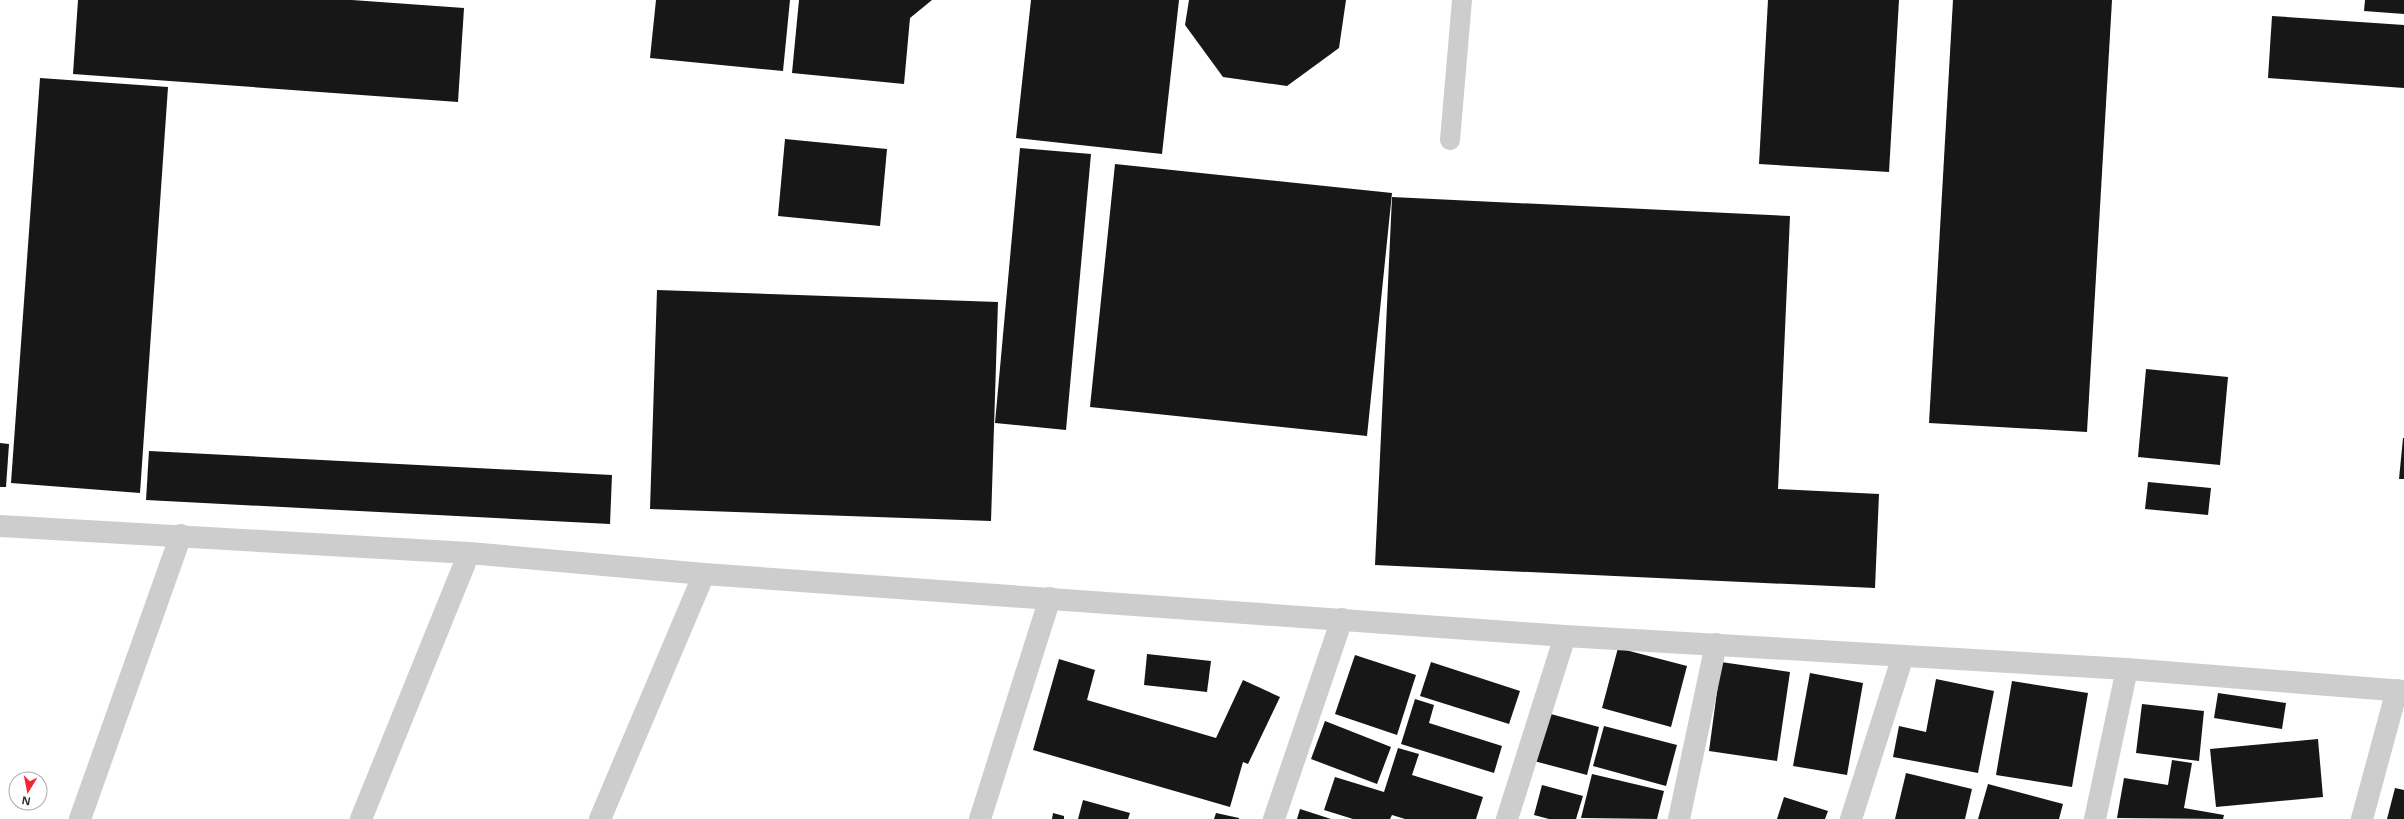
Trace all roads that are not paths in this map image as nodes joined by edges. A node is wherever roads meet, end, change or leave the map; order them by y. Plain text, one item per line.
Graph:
1 (1462, 0) edge
2 (1450, 140) dead end
3 (0, 526) edge
4 (181, 535) junction
5 (469, 553) junction
6 (704, 574) junction
7 (1050, 598) junction
8 (1342, 619) junction
9 (1565, 636) junction
10 (1716, 644) junction
11 (1903, 656) junction
12 (2127, 668) junction
13 (2401, 691) edge
14 (80, 819) edge
15 (361, 819) edge
16 (600, 819) edge
17 (980, 819) edge
18 (1274, 819) edge
19 (1507, 819) edge
20 (1679, 819) edge
21 (1851, 819) edge
22 (2095, 819) edge
23 (2362, 819) edge

1 - 2 lane
3 - 4 street
4 - 5 street
4 - 14 street
5 - 6 street
5 - 15 street
6 - 7 street
6 - 16 street
7 - 8 street
7 - 17 street
8 - 9 street
8 - 18 street
9 - 10 street
9 - 19 street
10 - 11 street
10 - 20 street
11 - 12 street
11 - 21 street
12 - 13 street
12 - 22 street
13 - 23 street

